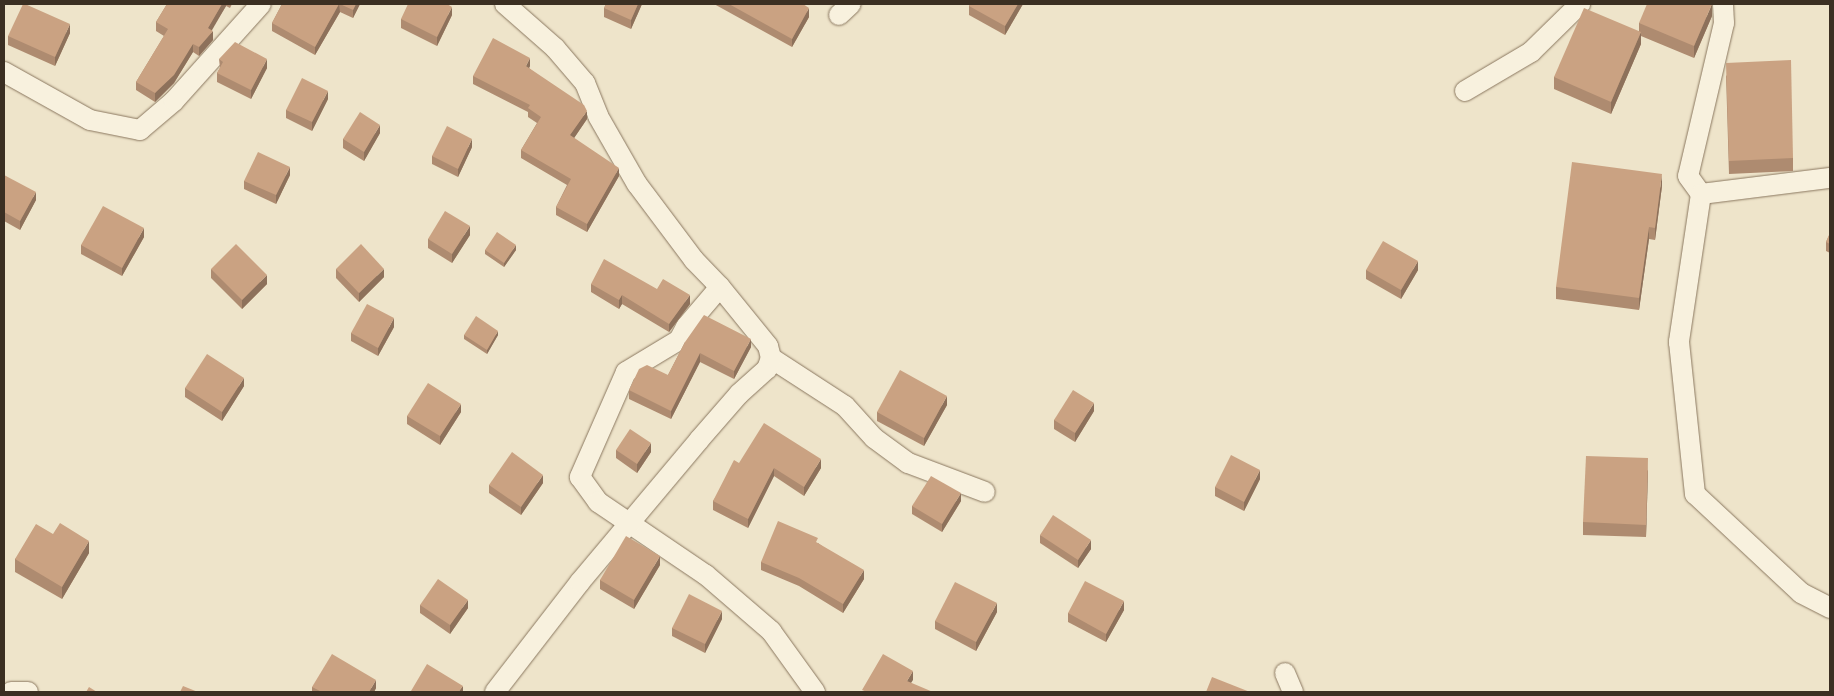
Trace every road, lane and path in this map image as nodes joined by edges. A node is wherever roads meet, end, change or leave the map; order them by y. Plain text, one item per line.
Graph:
1 (261, 4) edge
2 (505, 4) edge
3 (1580, 4) edge
4 (1723, 4) edge
5 (4, 72) edge
6 (1465, 91) dead end
7 (1830, 178) edge
8 (1701, 194) junction
9 (720, 287) junction
10 (771, 358) junction
11 (985, 492) dead end
12 (631, 525) junction
13 (1830, 608) edge
14 (1285, 673) dead end
15 (11, 692) edge
16 (28, 692) edge
17 (495, 692) edge
18 (815, 692) edge
19 (1293, 692) edge

1 - 5 street
2 - 9 street
3 - 6 street
4 - 8 street
7 - 8 street
8 - 13 street
9 - 10 street
9 - 12 street
10 - 11 street
10 - 12 street
12 - 17 street
12 - 18 street
14 - 19 street
15 - 16 street

